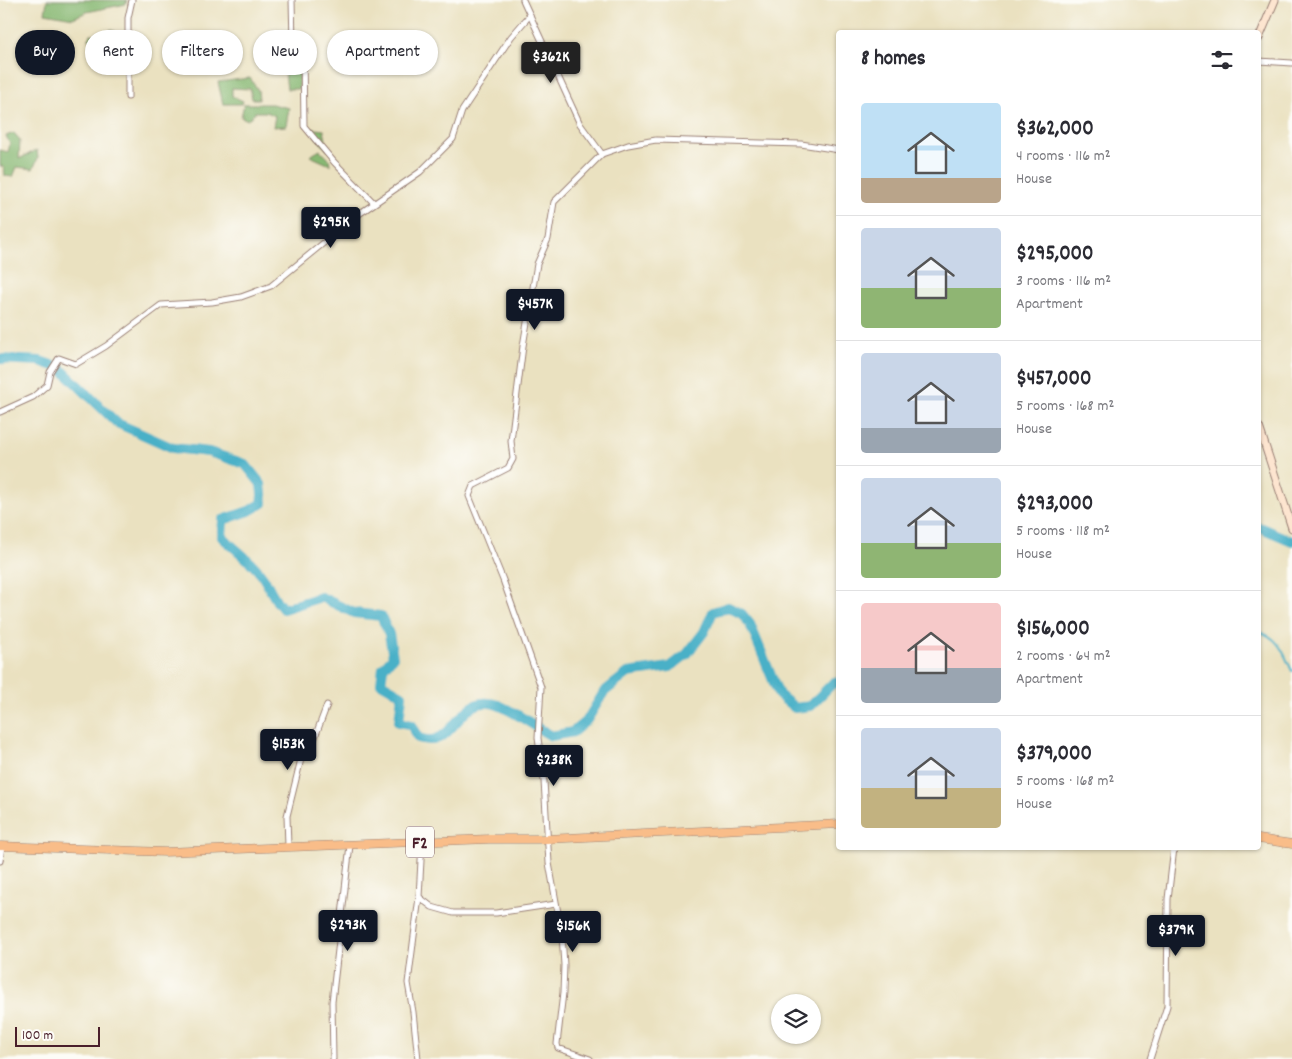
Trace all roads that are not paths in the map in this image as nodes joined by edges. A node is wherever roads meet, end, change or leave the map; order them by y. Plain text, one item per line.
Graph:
1 (132, 0) edge
2 (292, 0) edge
3 (523, 0) edge
4 (1275, 0) edge
5 (530, 14) junction
6 (1261, 33) edge
7 (1261, 61) edge
8 (1292, 63) edge
9 (128, 97) dead end
10 (836, 150) edge
11 (602, 154) junction
12 (374, 203) junction
13 (0, 412) edge
14 (1261, 432) edge
15 (1292, 528) edge
16 (327, 705) dead end
17 (836, 824) edge
18 (547, 838) junction
19 (1261, 839) edge
20 (422, 842) junction
21 (1292, 844) edge
22 (350, 845) junction
23 (1, 846) edge
24 (288, 846) junction
25 (1174, 850) edge
26 (0, 861) edge
27 (419, 897) junction
28 (556, 904) junction
29 (333, 1059) edge
30 (418, 1059) edge
31 (590, 1059) edge
32 (1150, 1059) edge

1 - 9 street
2 - 12 street
3 - 5 street
4 - 6 street
5 - 11 street
5 - 12 street
7 - 8 street
10 - 11 street
11 - 18 street
12 - 13 street
14 - 15 street
16 - 24 street
17 - 18 main road, F2
18 - 20 main road, F2
18 - 28 street
19 - 21 main road
20 - 22 main road, F2
20 - 27 street
22 - 24 main road, F2
22 - 29 street
23 - 24 main road, F2
23 - 26 street
25 - 32 street
27 - 28 street
27 - 30 street
28 - 31 street

